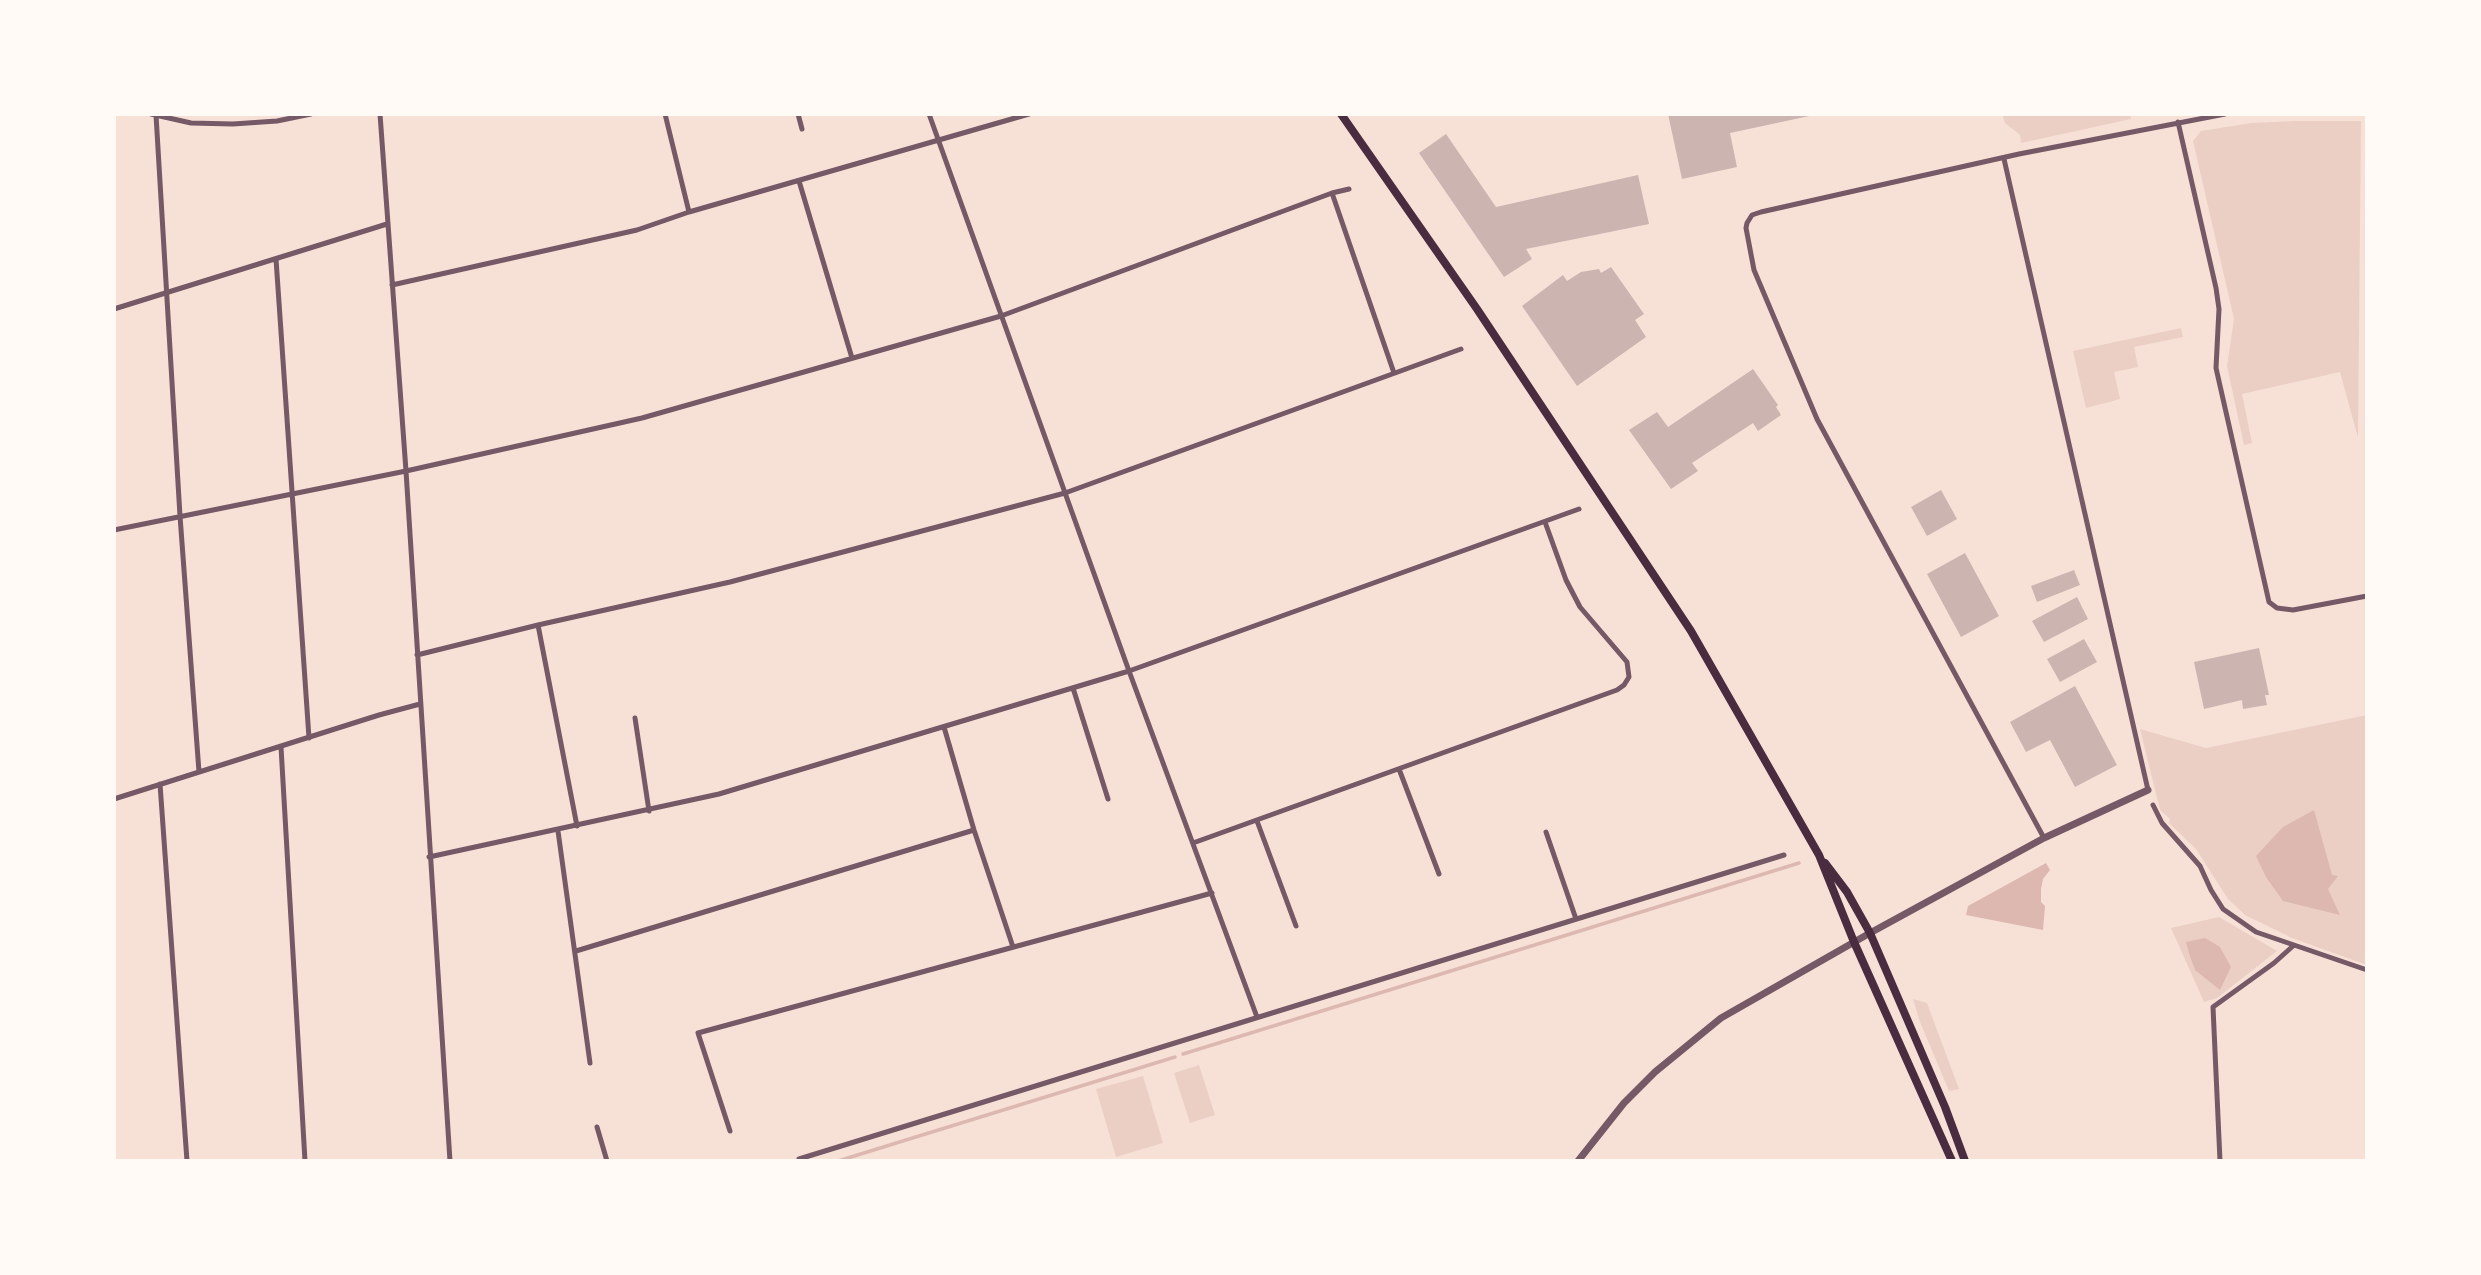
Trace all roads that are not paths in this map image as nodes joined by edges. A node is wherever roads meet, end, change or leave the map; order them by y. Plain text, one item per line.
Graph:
1 (153, 114) edge
2 (311, 114) edge
3 (380, 114) edge
4 (665, 114) edge
5 (797, 114) edge
6 (929, 114) edge
7 (1029, 114) edge
8 (1341, 114) edge
9 (2225, 114) edge
10 (2178, 122) junction
11 (802, 129) dead end
12 (939, 140) junction
13 (2004, 159) junction
14 (799, 181) junction
15 (1349, 189) dead end
16 (1332, 193) junction
17 (689, 212) junction
18 (387, 224) junction
19 (275, 259) junction
20 (391, 285) junction
21 (166, 292) junction
22 (114, 309) edge
23 (1001, 316) junction
24 (1461, 349) dead end
25 (852, 358) junction
26 (1394, 373) junction
27 (406, 471) junction
28 (1065, 493) junction
29 (291, 494) junction
30 (1579, 509) dead end
31 (180, 516) junction
32 (1545, 522) junction
33 (114, 530) edge
34 (2367, 596) edge
35 (538, 625) junction
36 (417, 655) junction
37 (1129, 671) junction
38 (1073, 688) junction
39 (420, 704) junction
40 (635, 718) dead end
41 (944, 727) junction
42 (309, 738) junction
43 (281, 747) junction
44 (1399, 769) junction
45 (199, 772) junction
46 (160, 784) junction
47 (2147, 790) joint
48 (114, 799) edge
49 (1108, 799) dead end
50 (2153, 805) dead end
51 (649, 811) junction
52 (1257, 821) junction
53 (577, 826) junction
54 (974, 830) junction
55 (558, 831) junction
56 (1546, 832) dead end
57 (2044, 838) junction
58 (1193, 844) junction
59 (1784, 855) dead end
60 (1819, 855) junction
61 (429, 857) junction
62 (1439, 874) dead end
63 (1212, 892) junction
64 (1576, 919) junction
65 (1296, 926) dead end
66 (1870, 933) junction
67 (1854, 942) junction
68 (2293, 946) junction
69 (1013, 947) junction
70 (576, 951) junction
71 (2367, 970) edge
72 (1257, 1017) junction
73 (590, 1063) dead end
74 (597, 1127) dead end
75 (730, 1131) dead end
76 (799, 1159) dead end
77 (187, 1161) edge
78 (306, 1161) edge
79 (450, 1161) edge
80 (607, 1161) edge
81 (1578, 1161) edge
82 (1952, 1161) edge
83 (1965, 1161) edge
84 (2220, 1161) edge

1 - 2 street
1 - 21 street
3 - 18 street
4 - 17 street
5 - 11 street
6 - 12 street
7 - 12 street
8 - 60 main road
9 - 10 street
10 - 13 street
10 - 34 street
12 - 14 street
12 - 23 street
13 - 47 street
13 - 57 street
14 - 17 street
14 - 25 street
15 - 16 street
16 - 23 street
16 - 26 street
17 - 20 street
18 - 19 street
18 - 20 street
19 - 21 street
19 - 29 street
20 - 27 street
21 - 22 street
21 - 31 street
23 - 25 street
23 - 28 street
24 - 26 street
25 - 27 street
26 - 28 street
27 - 29 street
27 - 36 street
28 - 35 street
28 - 37 street
29 - 31 street
29 - 42 street
30 - 32 street
31 - 33 street
31 - 45 street
32 - 37 street
32 - 44 street
35 - 36 street
35 - 53 street
36 - 39 street
37 - 38 street
37 - 58 street
38 - 41 street
38 - 49 street
39 - 42 street
39 - 61 street
40 - 51 street
41 - 51 street
41 - 54 street
42 - 43 street
43 - 45 street
43 - 78 street
44 - 52 street
44 - 62 street
45 - 46 street
46 - 48 street
46 - 77 street
47 - 57 street
50 - 68 street
51 - 53 street
52 - 58 street
52 - 65 street
53 - 55 street
54 - 69 street
54 - 70 street
55 - 61 street
55 - 70 street
56 - 64 street
57 - 66 street
58 - 63 street
59 - 64 street
60 - 66 main road
60 - 67 main road
61 - 79 street
63 - 69 street
63 - 72 street
64 - 72 street
66 - 67 street
66 - 83 main road
67 - 81 street
67 - 82 main road
68 - 71 street
68 - 84 street
69 - 75 street
70 - 73 street
72 - 76 street
74 - 80 street

